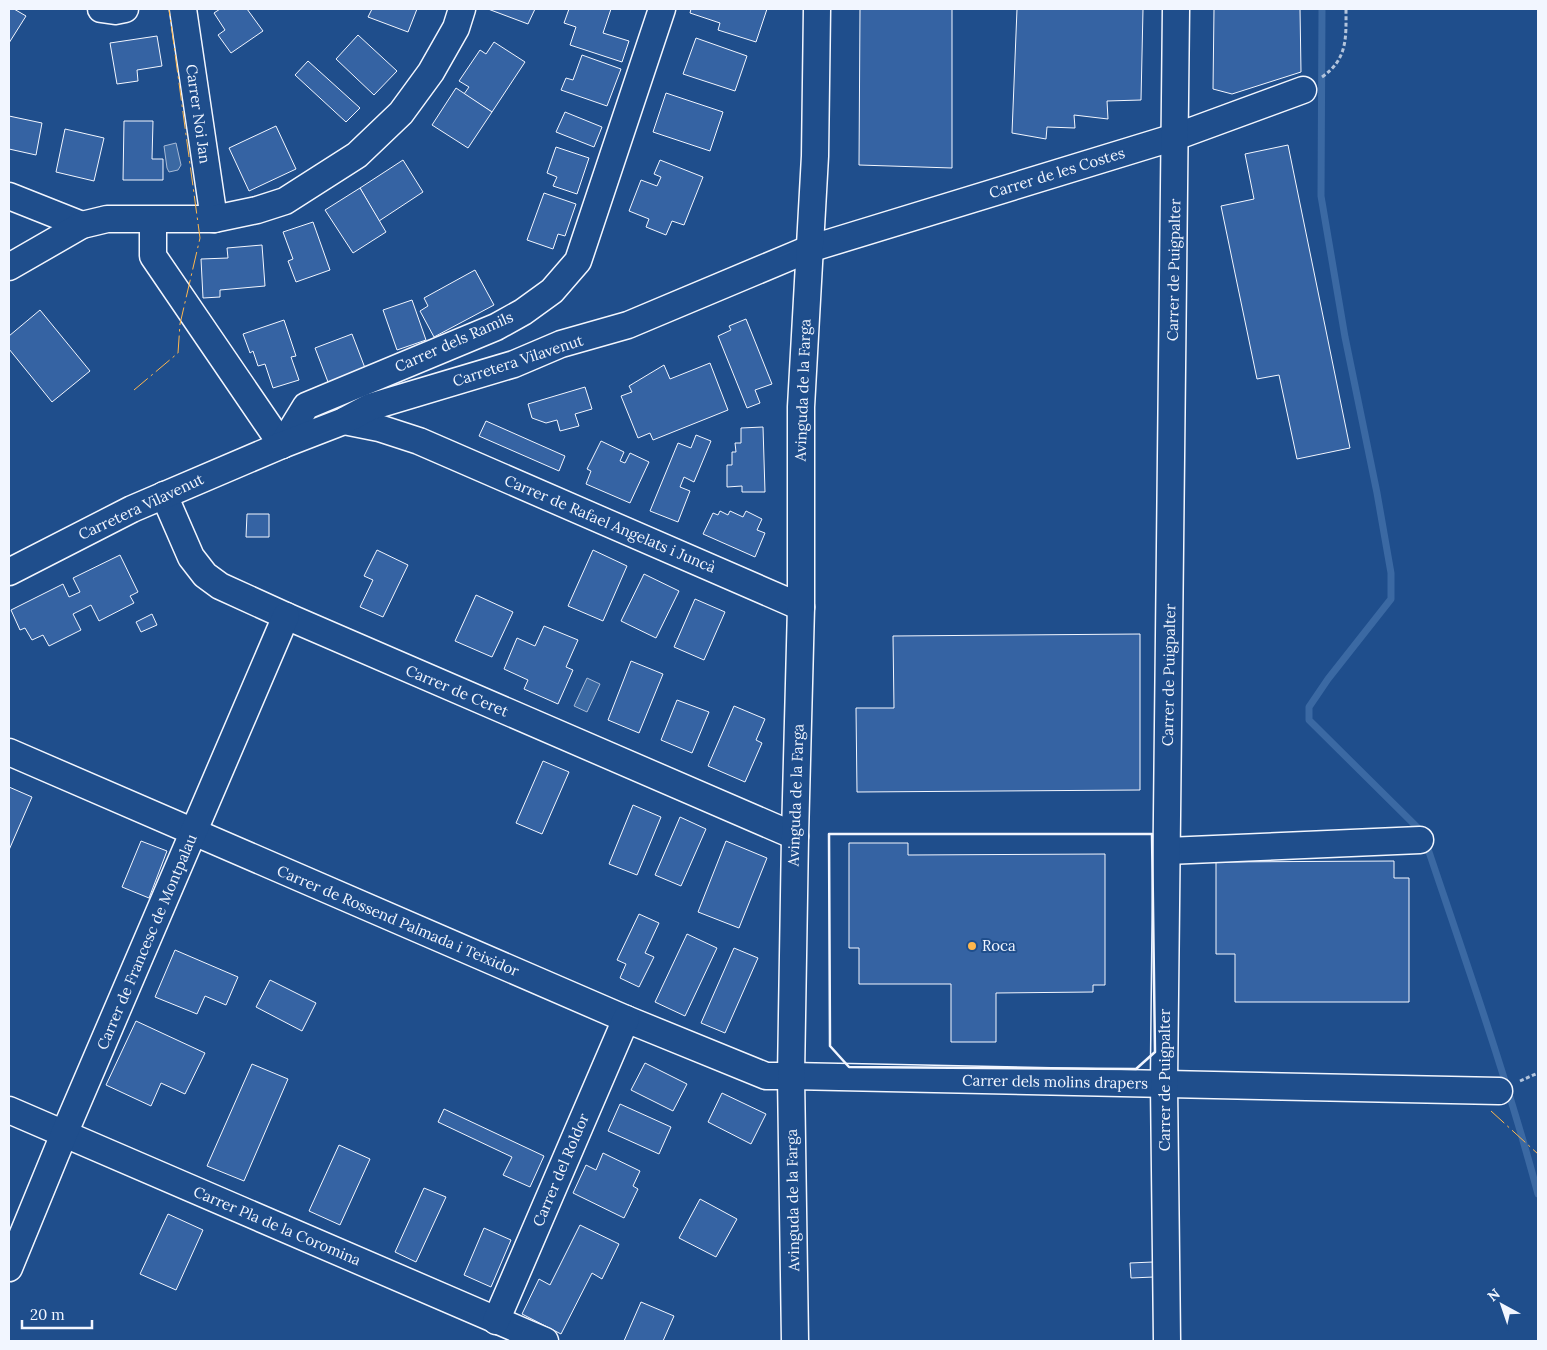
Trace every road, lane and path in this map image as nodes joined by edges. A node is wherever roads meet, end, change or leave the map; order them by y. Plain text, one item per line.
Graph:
1 (101, 9) edge
2 (125, 9) edge
3 (183, 9) edge
4 (462, 9) edge
5 (662, 9) edge
6 (817, 9) edge
7 (1176, 9) edge
8 (1346, 9) edge
9 (1303, 90) joint
10 (1175, 137) junction
11 (9, 196) edge
12 (214, 219) junction
13 (153, 220) junction
14 (82, 225) junction
15 (809, 249) junction
16 (9, 267) edge
17 (428, 389) junction
18 (344, 421) junction
19 (419, 441) junction
20 (282, 444) junction
21 (164, 495) junction
22 (9, 572) edge
23 (802, 607) junction
24 (286, 616) junction
25 (9, 752) edge
26 (194, 832) junction
27 (795, 836) junction
28 (1420, 840) dead end
29 (1167, 851) junction
30 (626, 1019) junction
31 (791, 1076) junction
32 (1164, 1084) junction
33 (1499, 1091) dead end
34 (9, 1110) edge
35 (64, 1134) junction
36 (9, 1268) edge
37 (496, 1321) junction
38 (545, 1341) edge
39 (795, 1341) edge
40 (1168, 1341) edge

1 - 2 street
3 - 12 street, Carrer Noi Jan
4 - 12 street
5 - 20 street, Carrer dels Ramils
6 - 15 street
7 - 10 street, Carrer de Puigpalter
8 - 9 path
9 - 10 street, Carrer de les Costes
10 - 15 street, Carrer de les Costes
10 - 29 street, Carrer de Puigpalter
11 - 14 street
12 - 13 street
13 - 14 street
13 - 20 street
14 - 16 street
15 - 17 street, Carretera Vilavenut
15 - 23 street, Avinguda de la Farga
17 - 18 street, Carretera Vilavenut
17 - 19 street
18 - 19 street, Carrer de Rafael Angelats i Juncà
18 - 20 street, Carretera Vilavenut
19 - 23 street, Carrer de Rafael Angelats i Juncà
20 - 21 street, Carretera Vilavenut
21 - 22 street, Carretera Vilavenut
21 - 24 street, Carrer de Ceret
23 - 27 street, Avinguda de la Farga
24 - 26 street, Carrer de Francesc de Montpalau
24 - 27 street, Carrer de Ceret
25 - 26 street, Carrer de Rossend Palmada i Teixidor
26 - 30 street, Carrer de Rossend Palmada i Teixidor
26 - 35 street, Carrer de Francesc de Montpalau
27 - 31 street, Avinguda de la Farga
28 - 29 street
29 - 32 street, Carrer de Puigpalter
30 - 31 street, Carrer de Rossend Palmada i Teixidor
30 - 37 street, Carrer del Roldor
31 - 32 street, Carrer dels molins drapers
31 - 39 street, Avinguda de la Farga
32 - 33 street, Carrer dels molins drapers
32 - 40 street, Carrer de Puigpalter
34 - 35 street, Carrer Pla de la Coromina
35 - 36 street, Carrer de Francesc de Montpalau
35 - 37 street, Carrer Pla de la Coromina
37 - 38 street, Carrer Pla de la Coromina

